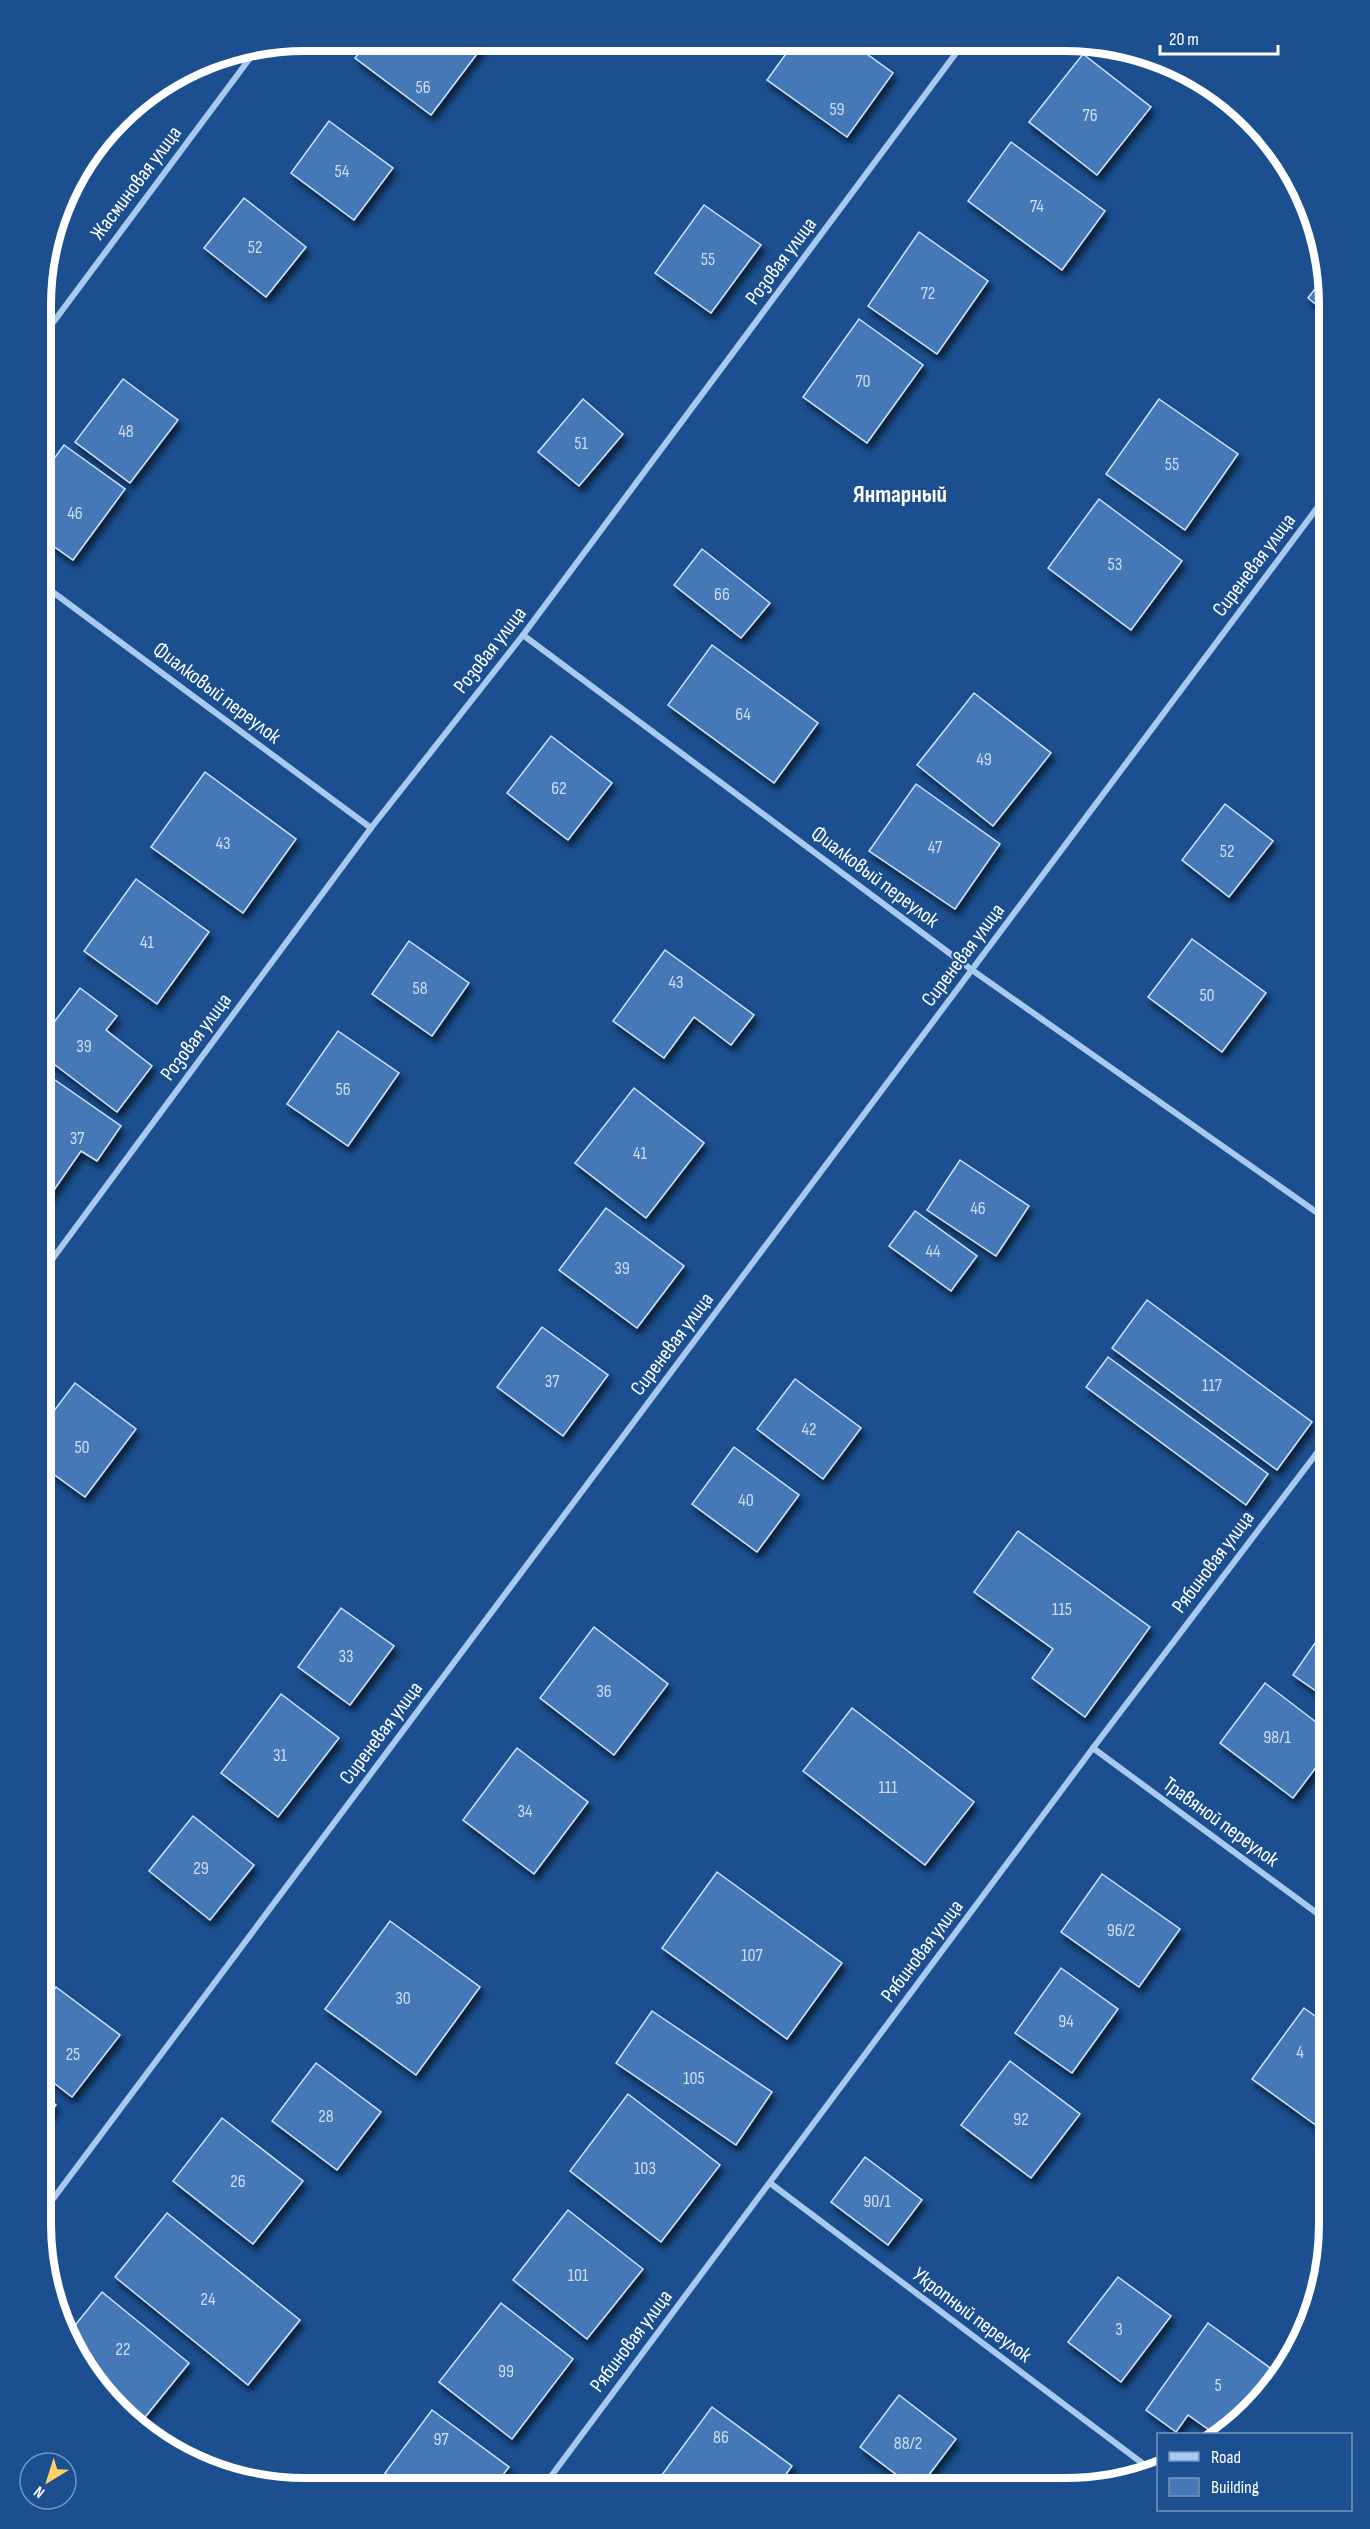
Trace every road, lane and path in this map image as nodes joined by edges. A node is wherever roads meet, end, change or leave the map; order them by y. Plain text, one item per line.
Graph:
1 (958, 51) edge
2 (250, 57) edge
3 (51, 325) edge
4 (1319, 505) edge
5 (51, 591) edge
6 (523, 635) junction
7 (371, 828) junction
8 (972, 970) junction
9 (1319, 1214) edge
10 (51, 1261) edge
11 (1319, 1450) edge
12 (1093, 1748) junction
13 (1319, 1915) edge
14 (770, 2183) junction
15 (51, 2200) edge
16 (1145, 2465) edge
17 (550, 2478) edge

1 - 6 street, Розовая улица
2 - 3 street, Жасминовая улица
4 - 8 street, Сиреневая улица
5 - 7 street, Фиалковый переулок
6 - 7 street, Розовая улица
6 - 8 street, Фиалковый переулок
7 - 10 street, Розовая улица
8 - 9 street, Фиалковый переулок
8 - 15 street, Сиреневая улица
11 - 12 street, Рябиновая улица
12 - 13 street, Травяной переулок
12 - 14 street, Рябиновая улица
14 - 16 street, Укропный переулок
14 - 17 street, Рябиновая улица

